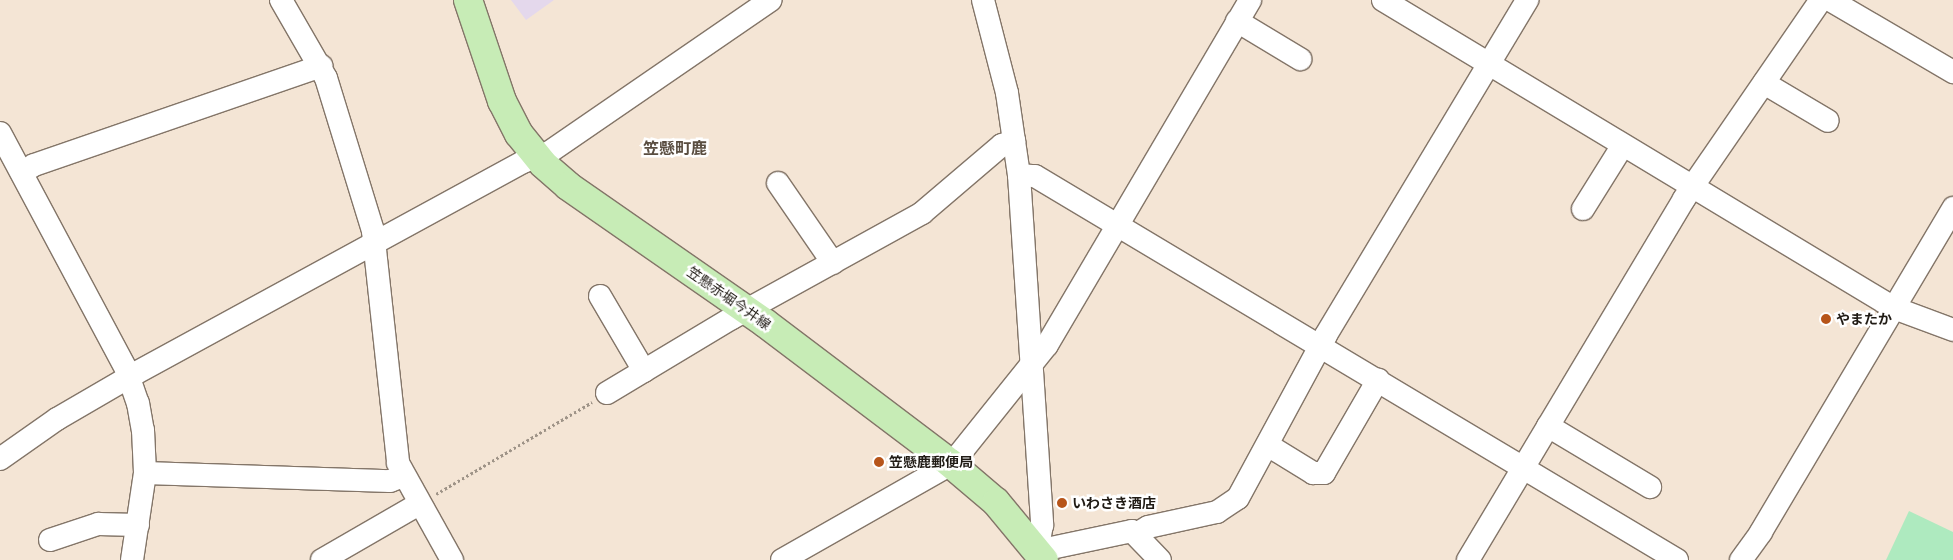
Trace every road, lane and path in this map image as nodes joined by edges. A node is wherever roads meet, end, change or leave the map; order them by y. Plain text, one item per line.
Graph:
1 (281, 0) edge
2 (468, 0) edge
3 (771, 0) edge
4 (983, 0) edge
5 (1250, 0) edge
6 (1383, 0) edge
7 (1527, 0) edge
8 (1821, 0) edge
9 (1830, 0) edge
10 (1237, 22) junction
11 (1300, 59) dead end
12 (1488, 63) junction
13 (321, 66) junction
14 (1953, 72) edge
15 (1764, 83) junction
16 (1828, 121) dead end
17 (0, 133) edge
18 (1014, 141) junction
19 (1623, 145) junction
20 (536, 157) junction
21 (22, 173) junction
22 (1019, 175) junction
23 (778, 183) dead end
24 (1693, 186) junction
25 (1953, 208) edge
26 (1583, 209) dead end
27 (1118, 225) junction
28 (376, 242) junction
29 (833, 263) junction
30 (600, 296) dead end
31 (1894, 308) junction
32 (747, 310) junction
33 (1953, 330) edge
34 (1321, 347) junction
35 (1033, 366) junction
36 (644, 371) junction
37 (129, 378) junction
38 (1378, 380) junction
39 (607, 393) joint
40 (1548, 426) junction
41 (1269, 446) junction
42 (0, 459) edge
43 (950, 463) junction
44 (1524, 467) junction
45 (145, 473) junction
46 (403, 476) junction
47 (1650, 487) dead end
48 (419, 504) junction
49 (138, 525) junction
50 (1136, 534) junction
51 (50, 540) dead end
52 (1040, 555) edge
53 (132, 560) edge
54 (322, 560) edge
55 (452, 560) edge
56 (782, 560) edge
57 (1160, 560) edge
58 (1468, 560) edge
59 (1677, 560) edge
60 (1741, 560) edge

1 - 13 street
2 - 20 main road, 笠懸赤堀今井線
3 - 20 street
4 - 18 street
5 - 10 street
6 - 12 street
7 - 12 street
8 - 15 street
9 - 14 street
10 - 11 street
10 - 27 street
12 - 19 street
12 - 34 street
13 - 21 street
13 - 28 street
15 - 16 street
15 - 24 street
17 - 21 street
18 - 22 street
18 - 29 street
19 - 24 street
19 - 26 street
20 - 28 street
20 - 32 main road, 笠懸赤堀今井線
21 - 37 street
22 - 27 street
22 - 35 street
23 - 29 street
24 - 31 street
24 - 40 street
25 - 31 street
27 - 34 street
27 - 35 street
28 - 37 street
28 - 46 street
29 - 32 street
30 - 36 street
31 - 33 street
31 - 60 street
32 - 36 street
32 - 43 main road, 笠懸赤堀今井線
34 - 38 street
34 - 41 street
35 - 43 street
35 - 52 street
36 - 39 street
37 - 42 street
37 - 45 street
38 - 41 street
38 - 44 street
39 - 48 path
40 - 44 street
40 - 47 street
41 - 50 street
43 - 52 main road, 笠懸赤堀今井線
43 - 56 street
44 - 58 street
44 - 59 street
45 - 46 street
45 - 49 street
46 - 48 street
48 - 54 street
48 - 55 street
49 - 51 street
49 - 53 street
50 - 52 street
50 - 57 street

